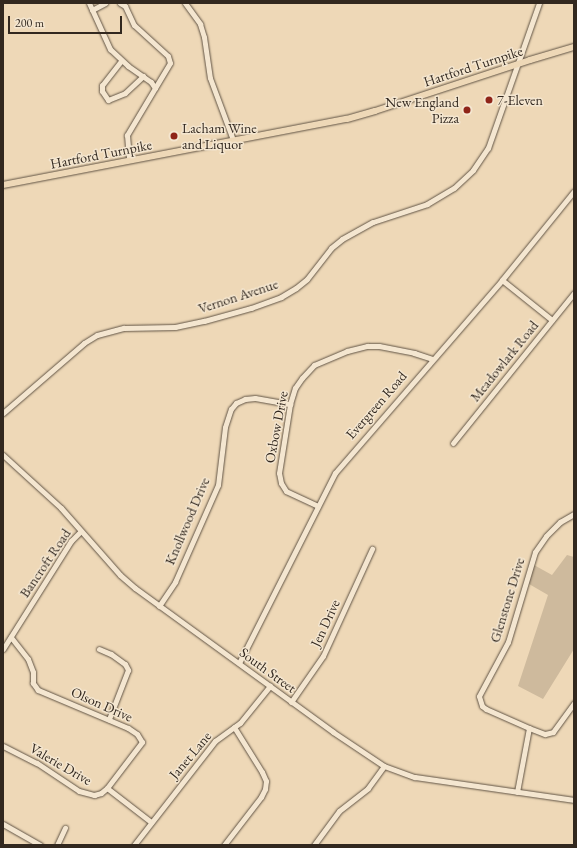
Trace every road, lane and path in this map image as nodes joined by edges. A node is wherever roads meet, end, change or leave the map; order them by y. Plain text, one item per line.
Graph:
1 (89, 3) edge
2 (105, 3) edge
3 (120, 3) edge
4 (186, 3) edge
5 (539, 3) edge
6 (92, 10) junction
7 (574, 47) edge
8 (121, 61) junction
9 (517, 64) junction
10 (143, 76) junction
11 (155, 88) junction
12 (233, 140) junction
13 (129, 160) junction
14 (3, 185) edge
15 (574, 191) edge
16 (502, 280) junction
17 (574, 293) edge
18 (552, 320) junction
19 (432, 359) junction
20 (290, 404) junction
21 (3, 413) edge
22 (453, 443) dead end
23 (3, 455) edge
24 (318, 506) junction
25 (574, 514) edge
26 (81, 531) junction
27 (372, 549) dead end
28 (159, 606) junction
29 (11, 637) junction
30 (3, 649) edge
31 (99, 649) dead end
32 (239, 663) junction
33 (270, 686) junction
34 (291, 702) junction
35 (574, 703) edge
36 (109, 719) junction
37 (234, 727) junction
38 (529, 728) junction
39 (3, 746) edge
40 (384, 766) junction
41 (107, 788) junction
42 (517, 792) junction
43 (574, 800) edge
44 (151, 822) junction
45 (3, 824) edge
46 (65, 828) dead end
47 (40, 845) edge
48 (57, 845) edge
49 (134, 845) edge
50 (224, 845) edge
51 (314, 845) edge

1 - 6 street
2 - 6 street
3 - 11 street
4 - 12 street
5 - 9 street, Vernon Avenue
6 - 8 street
7 - 9 main road, Hartford Turnpike
8 - 10 street
8 - 10 street
9 - 12 main road, Hartford Turnpike
9 - 21 street, Vernon Avenue
10 - 11 street
11 - 13 street
12 - 13 main road, Hartford Turnpike
13 - 14 main road, Hartford Turnpike
15 - 16 street, Evergreen Road
16 - 18 street
16 - 19 street, Evergreen Road
17 - 18 street, Meadowlark Road
18 - 22 street, Meadowlark Road
19 - 20 street, Oxbow Drive
19 - 24 street, Evergreen Road
20 - 24 street, Oxbow Drive
20 - 28 street, Knollwood Drive
23 - 26 street, South Street
24 - 32 street, Evergreen Road
25 - 38 street, Glenstone Drive
26 - 28 street, South Street
26 - 29 street, Bancroft Road
27 - 34 street, Jen Drive
28 - 32 street, South Street
29 - 30 street, Bancroft Road
29 - 36 street, Olson Drive
31 - 36 street
32 - 33 street, South Street
33 - 34 street, South Street
33 - 37 street, Janet Lane
34 - 40 street, South Street
35 - 38 street
36 - 41 street, Olson Drive
37 - 44 street, Janet Lane
37 - 50 street
38 - 42 street
39 - 41 street, Valerie Drive
40 - 42 street, South Street
40 - 51 street
41 - 44 street
42 - 43 street, South Street
44 - 49 street, Janet Lane
45 - 47 street
46 - 48 street

